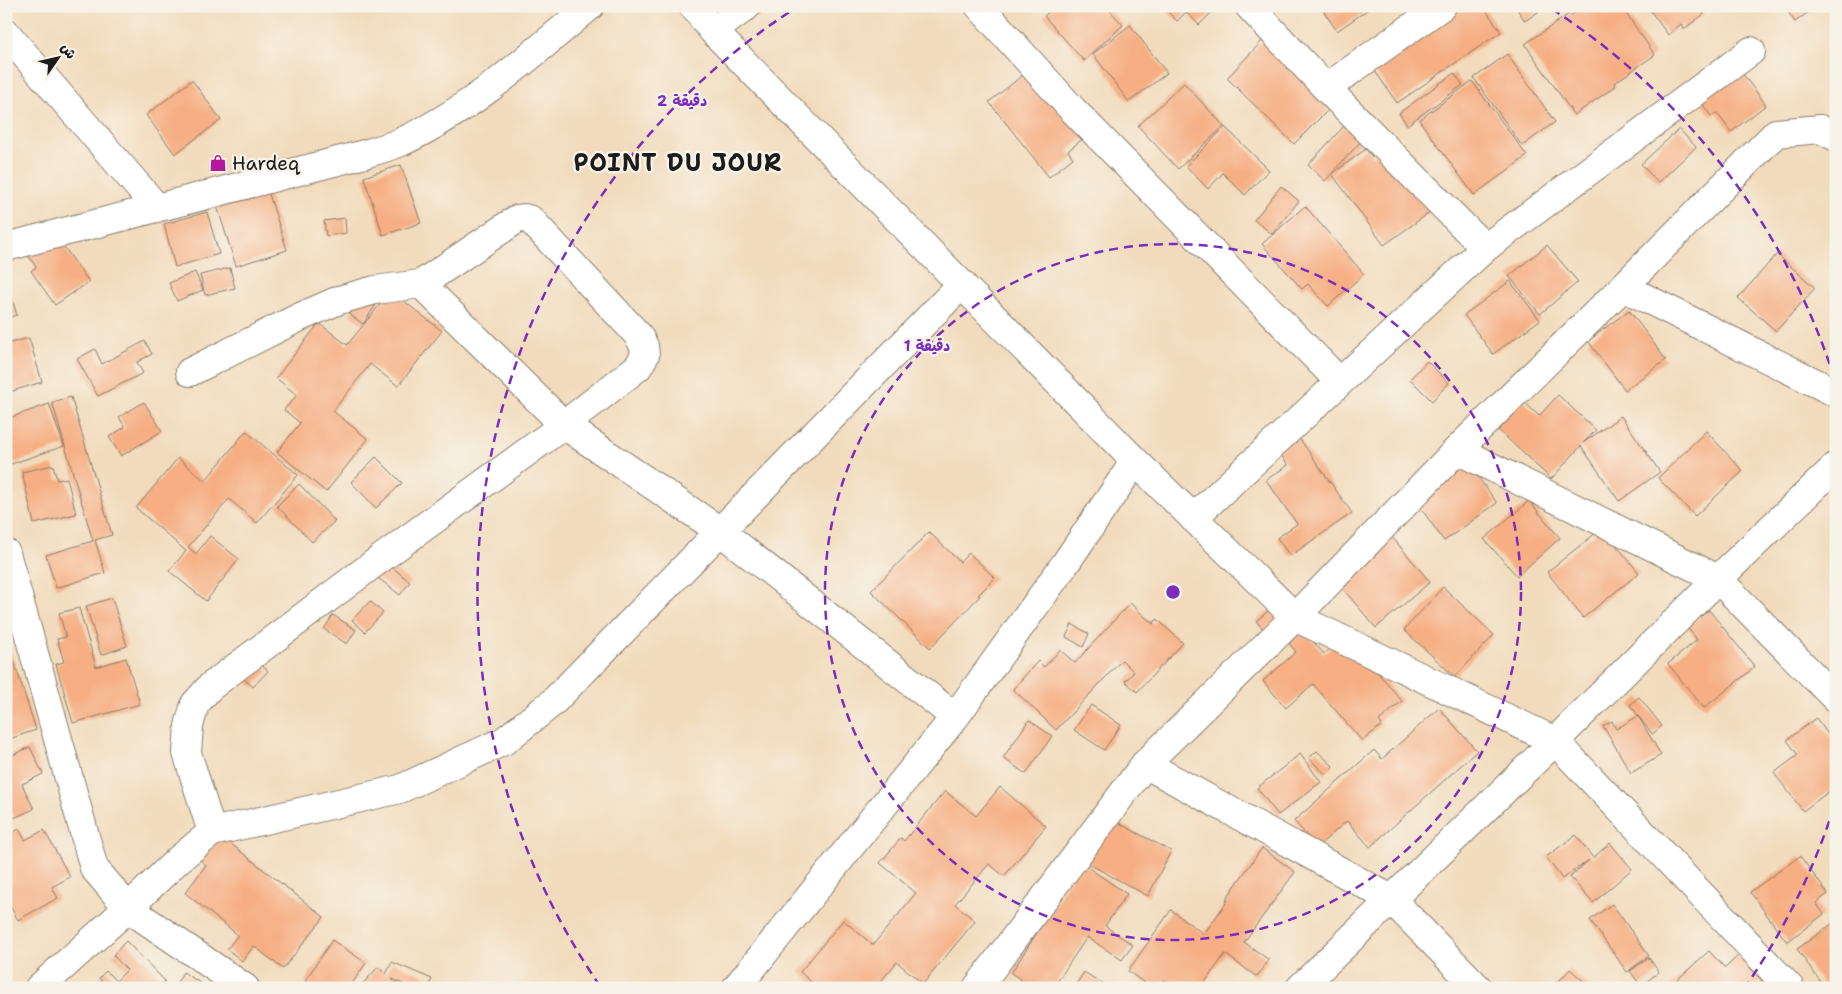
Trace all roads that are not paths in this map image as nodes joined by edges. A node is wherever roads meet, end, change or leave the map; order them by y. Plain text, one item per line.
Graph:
1 (590, 6) edge
2 (693, 6) edge
3 (747, 6) edge
4 (979, 6) edge
5 (1249, 6) edge
6 (1442, 6) edge
7 (713, 31) junction
8 (6, 33) edge
9 (1751, 50) dead end
10 (1326, 88) junction
11 (1836, 137) edge
12 (157, 208) junction
13 (6, 246) edge
14 (1485, 248) junction
15 (421, 284) junction
16 (962, 284) junction
17 (1623, 287) junction
18 (190, 372) dead end
19 (1339, 381) junction
20 (1836, 393) edge
21 (564, 426) junction
22 (1457, 450) junction
23 (1135, 462) junction
24 (1836, 466) edge
25 (1193, 518) junction
26 (720, 531) junction
27 (6, 553) edge
28 (1718, 579) junction
29 (1295, 618) junction
30 (1836, 699) edge
31 (955, 717) junction
32 (1555, 741) junction
33 (1145, 764) junction
34 (212, 832) junction
35 (1391, 899) junction
36 (128, 908) junction
37 (40, 988) edge
38 (245, 988) edge
39 (736, 988) edge
40 (977, 988) edge
41 (1300, 988) edge
42 (1478, 988) edge
43 (1790, 988) edge

1 - 12 street
2 - 7 street
3 - 7 street
4 - 19 street
5 - 10 street
6 - 10 street
7 - 16 street
8 - 12 street
9 - 14 street
10 - 14 street
11 - 17 street
12 - 13 street
14 - 19 street
15 - 18 street
15 - 21 street
15 - 21 street
16 - 23 street
16 - 26 street
17 - 20 street
17 - 22 street
19 - 25 street
21 - 26 street
21 - 34 street
22 - 28 street
22 - 29 street
23 - 25 street
23 - 31 street
24 - 28 street
25 - 29 street
26 - 31 street
26 - 34 street
27 - 36 street
28 - 30 street
28 - 32 street
29 - 32 street
29 - 33 street
31 - 39 street
32 - 35 street
32 - 43 street
33 - 35 street
33 - 40 street
34 - 36 street
35 - 41 street
35 - 42 street
36 - 37 street
36 - 38 street

